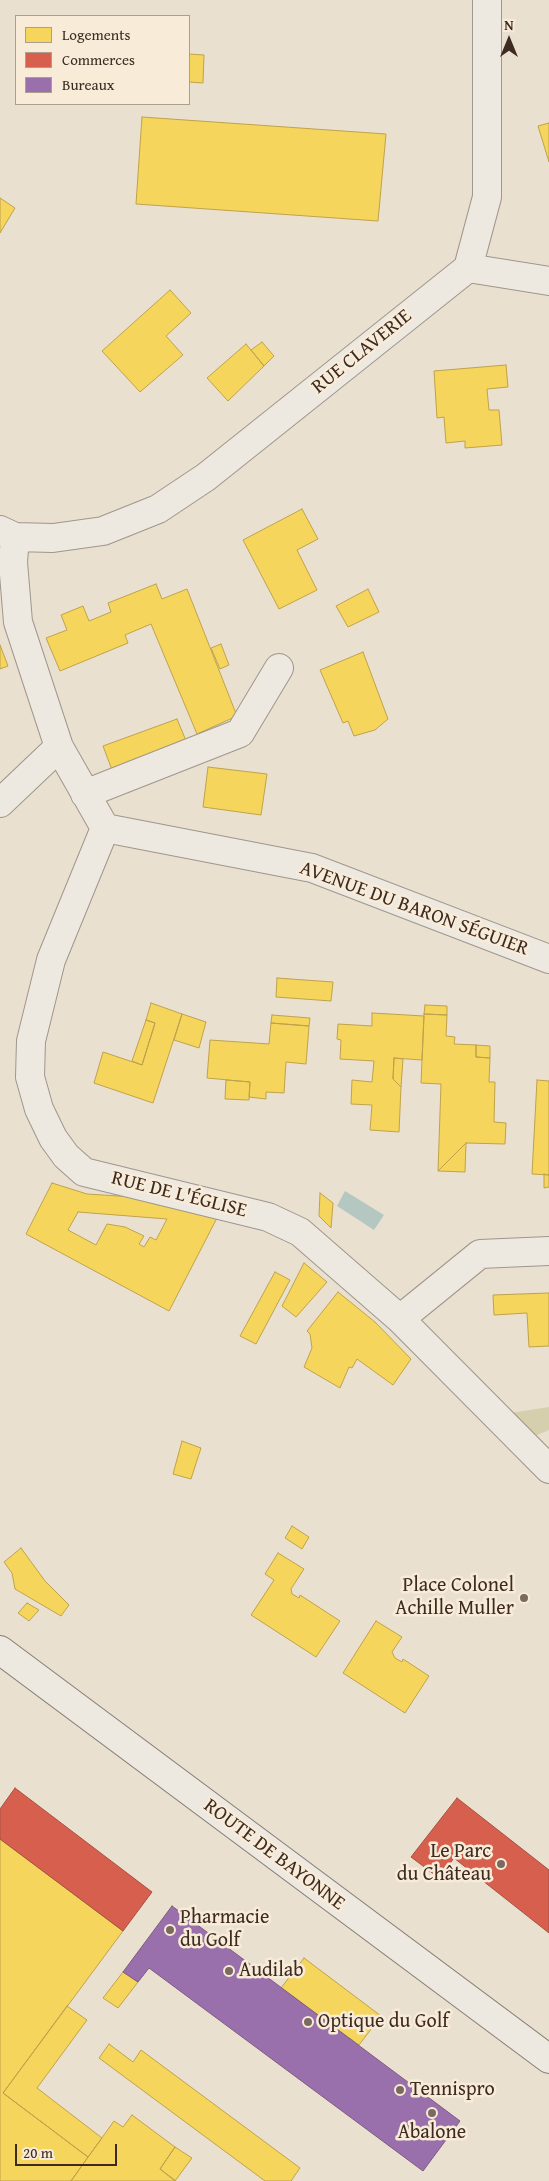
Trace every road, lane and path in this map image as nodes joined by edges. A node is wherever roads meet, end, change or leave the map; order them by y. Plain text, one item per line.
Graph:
1 (487, 0) edge
2 (468, 268) junction
3 (549, 281) edge
4 (8, 534) edge
5 (279, 668) dead end
6 (59, 747) junction
7 (85, 794) junction
8 (0, 803) edge
9 (105, 828) junction
10 (549, 959) edge
11 (549, 1251) edge
12 (400, 1319) junction
13 (549, 1469) edge
14 (0, 1650) edge
15 (549, 2059) edge

1 - 2 street
2 - 3 street
2 - 4 street, RUE CLAVERIE
4 - 6 street
5 - 7 street
6 - 7 street
6 - 8 street
7 - 9 street
9 - 10 street, AVENUE DU BARON SÉGUIER
9 - 12 street, RUE DE L'ÉGLISE
11 - 12 street
12 - 13 street, RUE DE L'ÉGLISE
14 - 15 street, ROUTE DE BAYONNE

